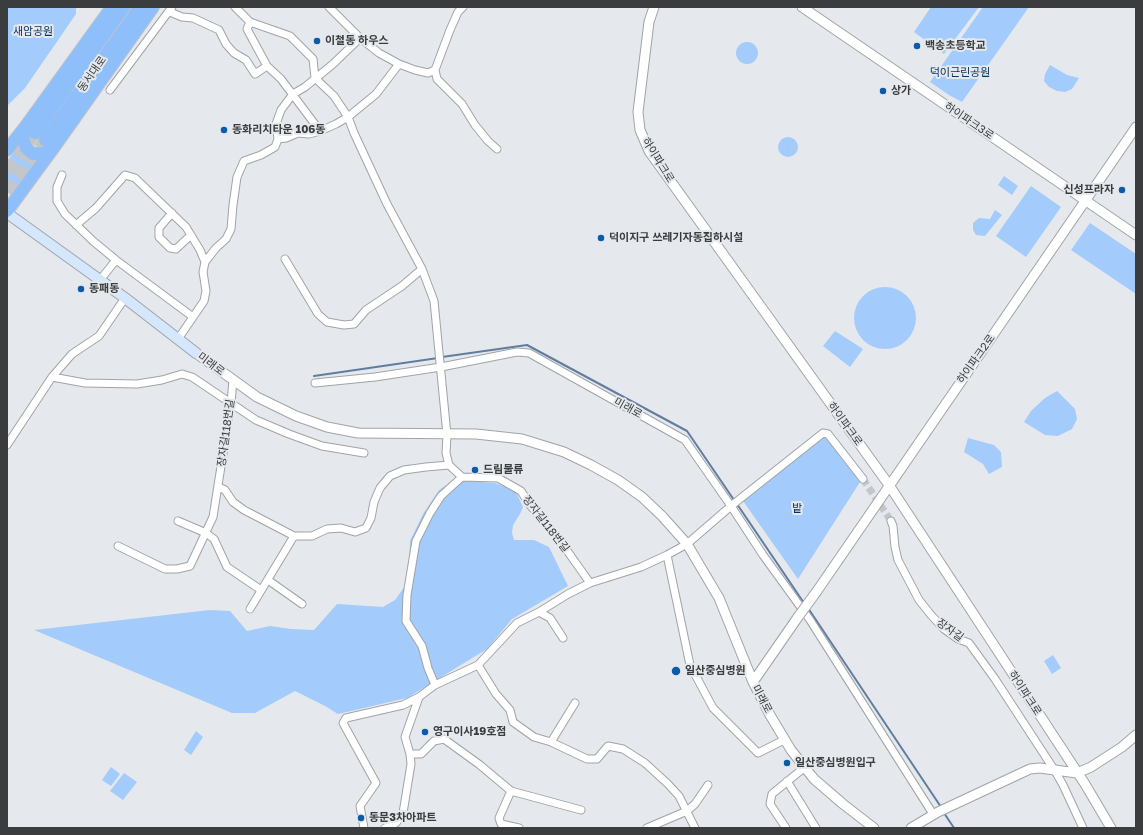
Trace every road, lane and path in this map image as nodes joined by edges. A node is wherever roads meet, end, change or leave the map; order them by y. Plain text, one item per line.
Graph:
1 (112, 7) edge
2 (124, 7) edge
3 (140, 7) edge
4 (153, 7) edge
5 (235, 7) edge
6 (329, 7) edge
7 (463, 7) edge
8 (654, 7) edge
9 (802, 7) edge
10 (171, 9) edge
11 (250, 22) junction
12 (360, 38) junction
13 (399, 64) junction
14 (267, 66) junction
15 (435, 70) junction
16 (316, 78) junction
17 (110, 90) dead end
18 (293, 94) junction
19 (348, 117) junction
20 (1136, 127) edge
21 (30, 129) junction
22 (320, 131) junction
23 (278, 139) junction
24 (50, 144) junction
25 (497, 149) dead end
26 (7, 150) edge
27 (62, 175) dead end
28 (1086, 200) junction
29 (7, 212) edge
30 (172, 213) junction
31 (76, 225) junction
32 (191, 235) junction
33 (1136, 235) edge
34 (116, 260) junction
35 (285, 260) dead end
36 (205, 262) junction
37 (422, 269) junction
38 (100, 280) junction
39 (125, 298) junction
40 (193, 317) junction
41 (178, 339) junction
42 (196, 353) joint
43 (440, 365) junction
44 (52, 377) junction
45 (233, 380) junction
46 (315, 383) dead end
47 (231, 403) junction
48 (447, 435) junction
49 (7, 445) edge
50 (364, 453) dead end
51 (449, 465) junction
52 (462, 477) junction
53 (863, 479) tunnel mouth
54 (889, 485) junction
55 (218, 486) junction
56 (732, 505) junction
57 (178, 521) dead end
58 (891, 521) tunnel mouth
59 (206, 533) junction
60 (294, 536) junction
61 (687, 544) junction
62 (118, 546) dead end
63 (667, 555) junction
64 (268, 580) junction
65 (590, 583) junction
66 (261, 590) junction
67 (302, 604) dead end
68 (250, 609) dead end
69 (539, 612) junction
70 (563, 638) dead end
71 (478, 665) junction
72 (753, 682) junction
73 (435, 685) junction
74 (419, 697) junction
75 (575, 703) dead end
76 (1136, 735) edge
77 (784, 740) junction
78 (551, 742) junction
79 (410, 754) junction
80 (804, 767) junction
81 (1055, 771) junction
82 (1077, 773) junction
83 (787, 782) junction
84 (708, 784) dead end
85 (511, 791) junction
86 (580, 810) dead end
87 (687, 810) junction
88 (935, 813) junction
89 (364, 828) edge
90 (386, 828) edge
91 (519, 828) edge
92 (647, 828) edge
93 (695, 828) edge
94 (786, 828) edge
95 (816, 828) edge
96 (874, 828) edge
97 (911, 828) edge
98 (1083, 828) edge
99 (1111, 828) edge

1 - 21 highway
2 - 21 highway, 동서대로
3 - 24 highway, 동서대로
4 - 24 highway
5 - 11 street
6 - 12 street
7 - 15 street
8 - 54 street, 하이파크로
9 - 28 street, 하이파크3로
10 - 14 street
10 - 17 street
11 - 14 street
11 - 16 street
12 - 13 street
12 - 16 street
13 - 15 street
13 - 19 street
14 - 18 street
15 - 25 street
16 - 18 street
16 - 19 street
18 - 22 street
18 - 23 street
19 - 22 street
19 - 37 street
20 - 28 street, 하이파크2로
21 - 24 highway
21 - 26 highway
22 - 23 street
23 - 36 street
24 - 29 highway
27 - 31 street
28 - 33 street, 하이파크3로
28 - 54 street, 하이파크2로
29 - 38 main road, 미래로
30 - 31 street
30 - 32 street
30 - 32 street
31 - 34 street
32 - 36 street
34 - 38 street
34 - 40 street
35 - 37 street
36 - 40 street
37 - 43 street
38 - 39 main road, 미래로
39 - 41 main road, 미래로
39 - 44 street
40 - 41 street
41 - 42 main road, 미래로
42 - 45 street, 미래로
43 - 46 street, 미래로
43 - 48 street
43 - 56 street, 미래로
44 - 47 street
44 - 49 street
45 - 47 street, 장자길118번길
45 - 48 street, 미래로
47 - 50 street
47 - 55 street, 장자길118번길
48 - 51 street
48 - 61 street, 미래로
51 - 52 street
51 - 60 street
52 - 65 street, 장자길118번길
52 - 73 street
53 - 56 street
54 - 72 street, 하이파크2로, bridge
54 - 82 street, 하이파크로
55 - 59 street, 장자길118번길
55 - 60 street
56 - 61 street
56 - 88 street, 미래로
57 - 59 street
58 - 81 street, 장자길
59 - 62 street, 장자길118번길
59 - 66 street
60 - 64 street
61 - 63 street
61 - 72 street, 미래로
63 - 65 street
63 - 77 street
64 - 66 street
64 - 67 street
65 - 69 street
66 - 68 street
69 - 70 street
69 - 71 street
71 - 73 street
71 - 78 street
72 - 77 street, 미래로
73 - 74 street
74 - 79 street
74 - 89 street
75 - 78 street
76 - 82 street
77 - 80 street, 미래로
78 - 87 street
79 - 85 street
79 - 90 street
80 - 83 street
80 - 96 street, 미래로
81 - 82 street
81 - 88 street
81 - 98 street, 장자길
82 - 99 street, 하이파크로
83 - 94 street
83 - 95 street
84 - 87 street
85 - 86 street
85 - 91 street
87 - 92 street
87 - 93 street
88 - 97 street

